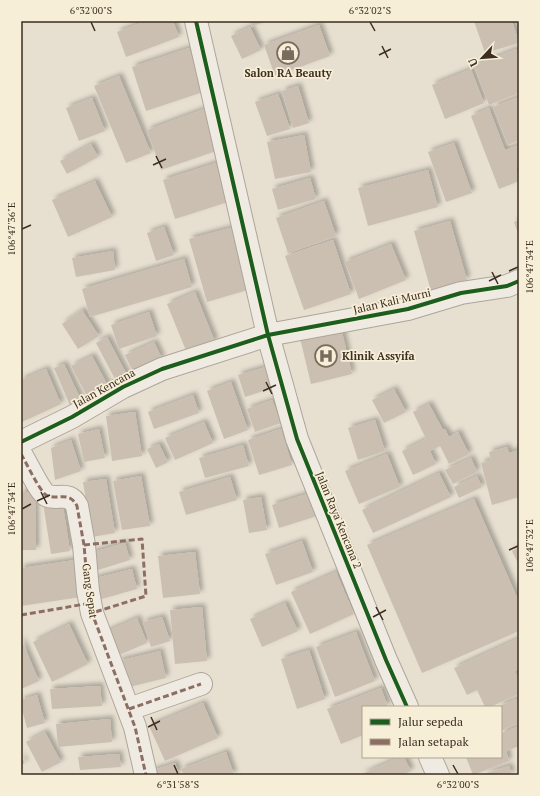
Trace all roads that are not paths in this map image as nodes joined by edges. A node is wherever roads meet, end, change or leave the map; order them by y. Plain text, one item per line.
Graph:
1 (196, 21) edge
2 (519, 281) edge
3 (268, 335) junction
4 (21, 442) edge
5 (21, 454) edge
6 (201, 684) dead end
7 (407, 706) edge
8 (129, 709) junction
9 (430, 758) edge
10 (146, 775) edge
11 (438, 775) edge

1 - 3 street, Jalan Raya Kencana 2
2 - 3 street, Jalan Kali Murni
3 - 4 street, Jalan Kencana
3 - 7 street, Jalan Raya Kencana 2
5 - 8 street, Gang Sepat
6 - 8 street
8 - 10 street, Gang Sepat
9 - 11 street

